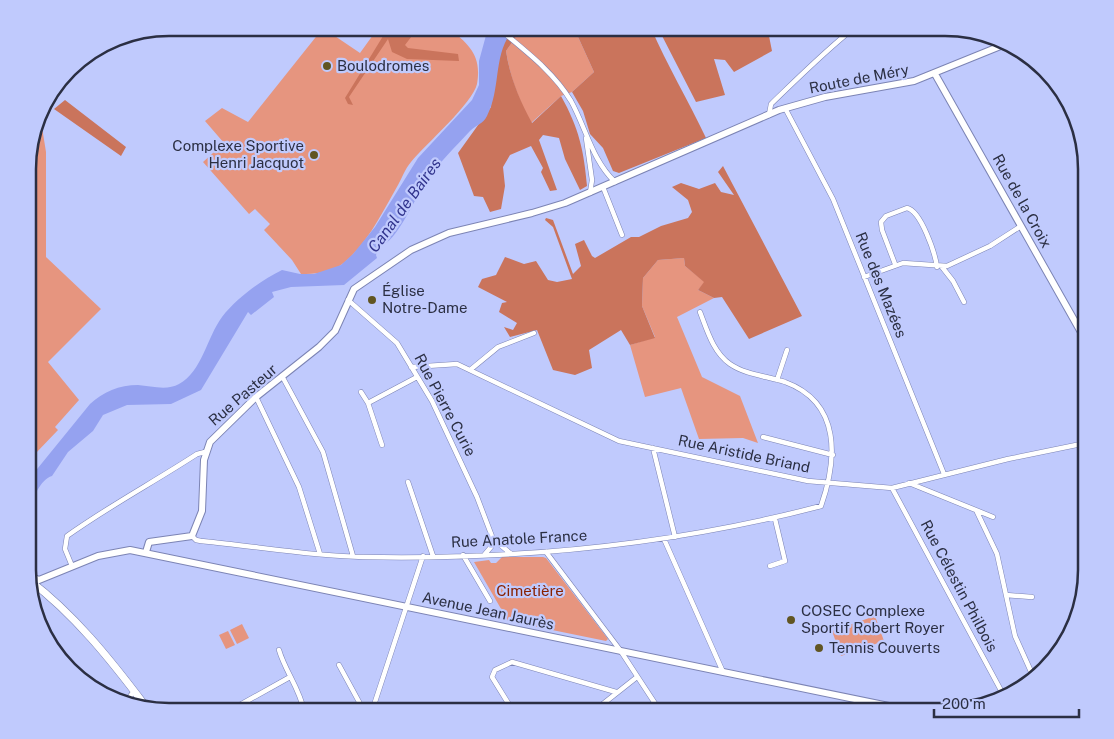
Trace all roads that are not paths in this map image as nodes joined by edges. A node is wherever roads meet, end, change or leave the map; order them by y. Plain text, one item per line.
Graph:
1 (844, 36) edge
2 (507, 37) edge
3 (997, 47) edge
4 (935, 74) junction
5 (785, 108) junction
6 (769, 115) junction
7 (585, 135) junction
8 (615, 182) junction
9 (604, 188) junction
10 (590, 192) junction
11 (1021, 226) junction
12 (622, 235) dead end
13 (895, 264) junction
14 (939, 267) junction
15 (864, 277) junction
16 (352, 291) joint
17 (348, 300) junction
18 (964, 302) dead end
19 (700, 312) dead end
20 (1077, 324) edge
21 (534, 333) dead end
22 (787, 350) dead end
23 (411, 367) junction
24 (470, 370) junction
25 (282, 376) junction
26 (417, 376) junction
27 (777, 380) junction
28 (361, 392) dead end
29 (256, 397) junction
30 (368, 403) junction
31 (764, 437) dead end
32 (382, 445) dead end
33 (1077, 445) edge
34 (653, 448) junction
35 (205, 452) junction
36 (833, 455) junction
37 (944, 474) junction
38 (920, 480) junction
39 (408, 482) dead end
40 (829, 483) junction
41 (909, 483) junction
42 (892, 488) junction
43 (925, 491) junction
44 (977, 512) junction
45 (993, 517) dead end
46 (775, 519) junction
47 (192, 536) junction
48 (675, 537) junction
49 (493, 539) junction
50 (664, 539) junction
51 (146, 552) junction
52 (546, 552) junction
53 (510, 553) junction
54 (320, 554) junction
55 (463, 554) junction
56 (485, 554) junction
57 (353, 556) junction
58 (423, 556) junction
59 (433, 556) junction
60 (72, 566) junction
61 (770, 566) dead end
62 (60, 571) junction
63 (38, 584) junction
64 (1006, 595) junction
65 (1032, 596) dead end
66 (490, 601) dead end
67 (406, 606) junction
68 (279, 650) dead end
69 (620, 650) junction
70 (338, 665) dead end
71 (723, 672) junction
72 (1030, 672) edge
73 (637, 676) junction
74 (290, 677) junction
75 (1001, 690) edge
76 (134, 691) junction
77 (616, 692) junction
78 (130, 696) edge
79 (140, 699) edge
80 (604, 702) edge
81 (654, 702) edge
82 (870, 702) edge
83 (245, 703) edge
84 (303, 703) edge
85 (359, 703) edge
86 (375, 703) edge
87 (509, 703) edge

1 - 6 street
2 - 7 street
3 - 4 main road, Route de Méry
4 - 5 main road, Route de Méry
4 - 11 main road, Rue de la Croix
5 - 6 main road, Route de Méry
5 - 15 street, Rue des Mazées
6 - 8 main road, Route de Méry
7 - 8 street
7 - 10 street
8 - 9 main road, Route de Méry
9 - 10 main road, Route de Méry
9 - 12 street
10 - 16 main road, Route de Méry
11 - 14 street
11 - 20 main road, Rue de la Croix
13 - 14 street
13 - 14 street
13 - 15 street
14 - 18 street
15 - 37 street, Rue des Mazées
16 - 17 main road, Rue Pasteur
17 - 23 street, Rue Pierre Curie
17 - 25 main road, Rue Pasteur
19 - 27 street
21 - 24 street
22 - 27 street
23 - 24 street, Rue Aristide Briand
23 - 26 street, Rue Pierre Curie
24 - 34 street, Rue Aristide Briand
25 - 29 main road, Rue Pasteur
25 - 57 street
26 - 30 street
26 - 49 street, Rue Pierre Curie
27 - 36 street
28 - 30 street
29 - 35 main road, Rue Pasteur
29 - 54 street
30 - 32 street
31 - 36 street
33 - 37 street, Rue Aristide Briand
34 - 40 street, Rue Aristide Briand
34 - 48 street
35 - 47 main road
35 - 60 street
36 - 40 street
37 - 38 street, Rue Aristide Briand
38 - 41 street, Rue Aristide Briand
38 - 43 street
39 - 59 street
40 - 42 street, Rue Aristide Briand
40 - 46 street, Rue Anatole France
41 - 42 street, Rue Aristide Briand
41 - 43 street
42 - 75 street, Rue Célestin Philbois
43 - 44 street
44 - 45 street
44 - 64 street
46 - 48 street, Rue Anatole France
46 - 61 street
47 - 51 main road
47 - 54 street, Rue Anatole France
48 - 50 street, Rue Anatole France
49 - 53 street, Rue Pierre Curie
49 - 56 street
50 - 52 street, Rue Anatole France
50 - 71 street
51 - 60 main road, Avenue Jean Jaurès
51 - 67 main road, Avenue Jean Jaurès
52 - 53 street, Rue Anatole France
52 - 69 street
53 - 56 street, Rue Anatole France
54 - 57 street, Rue Anatole France
55 - 56 street, Rue Anatole France
55 - 59 street, Rue Anatole France
55 - 66 street
57 - 58 street, Rue Anatole France
58 - 59 street, Rue Anatole France
58 - 67 street
60 - 62 main road, Avenue Jean Jaurès
62 - 63 main road, Avenue Jean Jaurès
62 - 63 main road, Avenue Jean Jaurès
63 - 76 main road
64 - 65 street
64 - 72 street
67 - 69 main road, Avenue Jean Jaurès
67 - 86 street
68 - 74 street
69 - 71 main road, Avenue Jean Jaurès
69 - 73 street
70 - 85 street
71 - 82 main road, Avenue Jean Jaurès
73 - 77 street
73 - 81 street
74 - 83 street
74 - 84 street
76 - 78 street
76 - 79 main road
77 - 80 street
77 - 87 street

